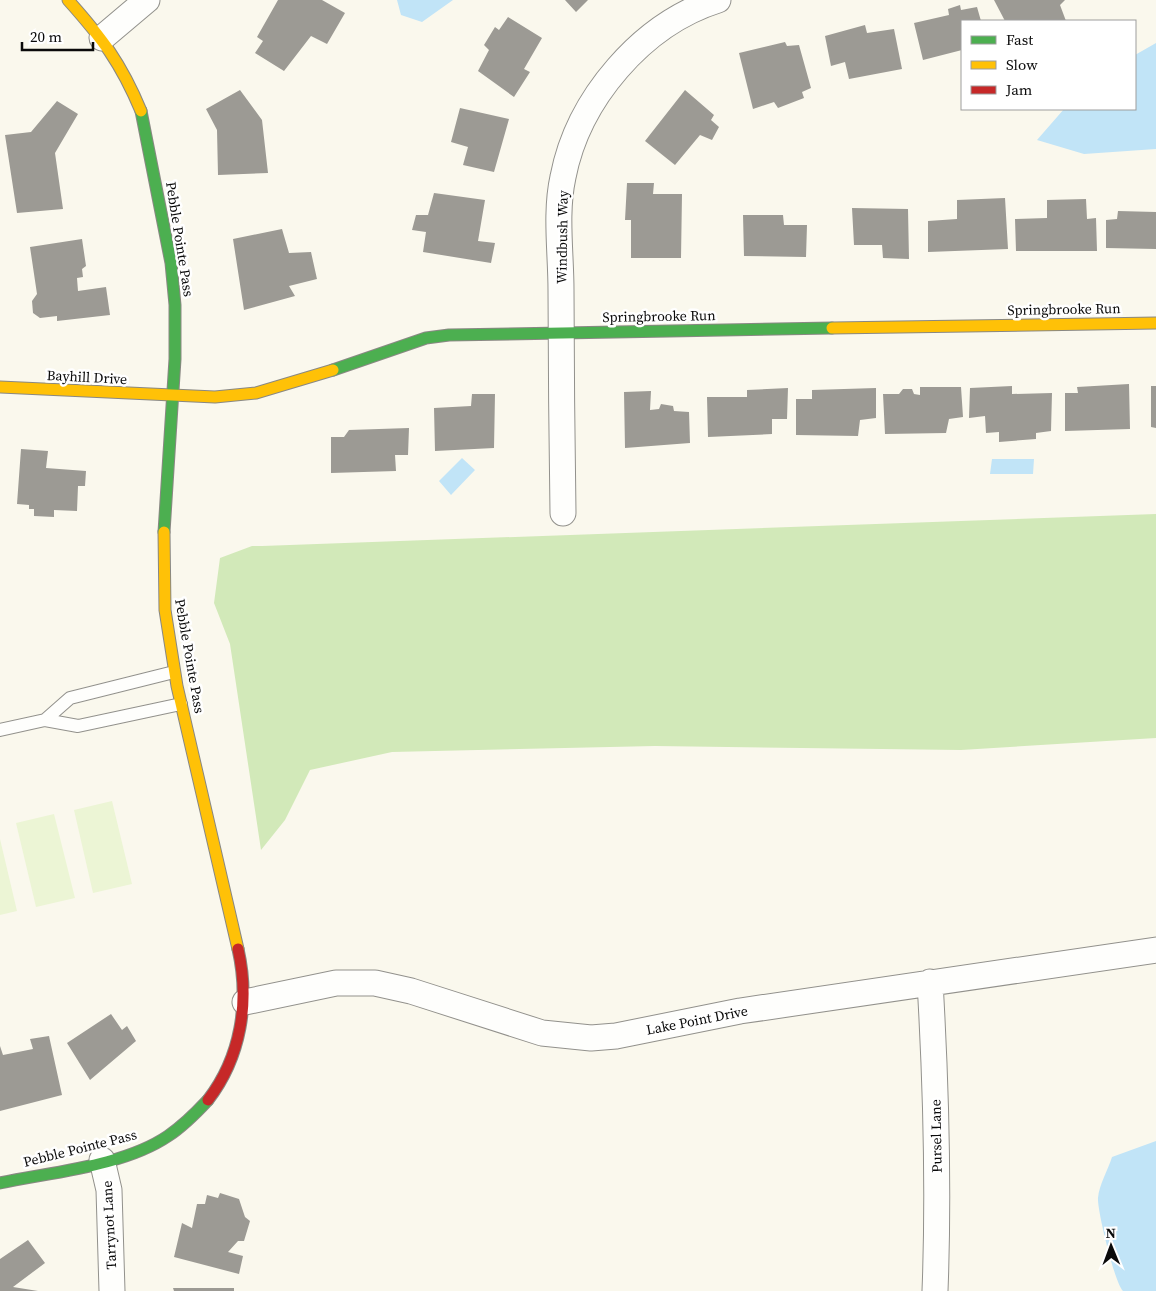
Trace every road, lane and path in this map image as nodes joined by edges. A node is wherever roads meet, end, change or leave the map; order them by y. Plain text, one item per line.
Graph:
1 (68, 0) edge
2 (147, 0) edge
3 (718, 0) edge
4 (102, 38) junction
5 (1156, 323) edge
6 (560, 333) junction
7 (0, 387) edge
8 (172, 394) junction
9 (563, 513) dead end
10 (174, 672) junction
11 (181, 704) junction
12 (46, 720) junction
13 (0, 730) edge
14 (1156, 950) edge
15 (930, 982) junction
16 (245, 1002) junction
17 (102, 1160) junction
18 (0, 1183) edge
19 (112, 1291) edge
20 (935, 1291) edge

1 - 4 street, Pebble Pointe Pass
2 - 4 street
3 - 6 street, Windbush Way
4 - 8 street, Pebble Pointe Pass
5 - 6 street, Springbrooke Run
6 - 8 street, Springbrooke Run
6 - 9 street, Windbush Way
7 - 8 street, Bayhill Drive
8 - 10 street, Pebble Pointe Pass
10 - 11 street, Pebble Pointe Pass
10 - 12 lane
11 - 12 lane
11 - 16 street, Pebble Pointe Pass
12 - 13 lane
14 - 15 street, Lake Point Drive
15 - 16 street, Lake Point Drive
15 - 20 street, Pursel Lane
16 - 17 street, Pebble Pointe Pass
17 - 18 street, Pebble Pointe Pass
17 - 19 street, Tarrynot Lane

